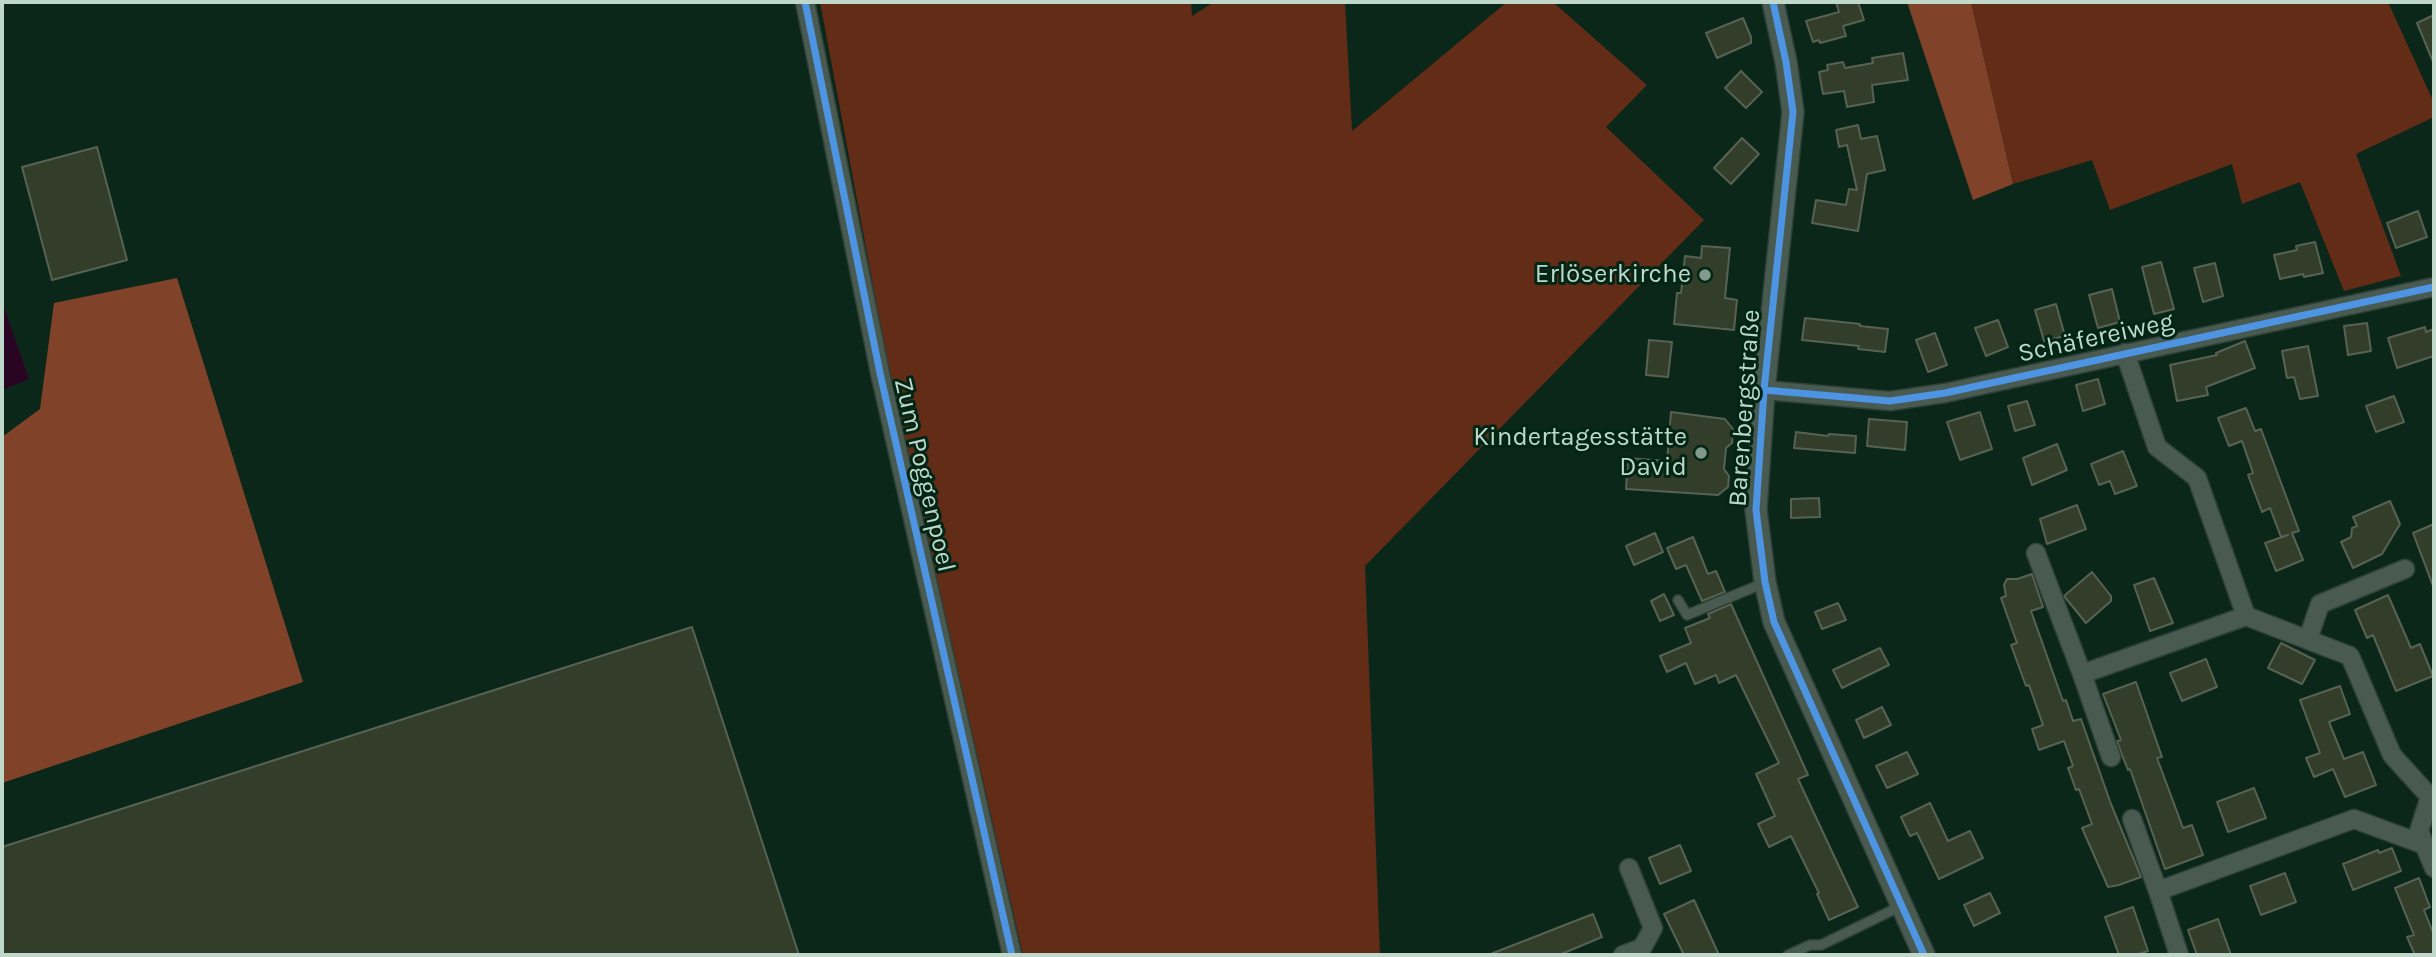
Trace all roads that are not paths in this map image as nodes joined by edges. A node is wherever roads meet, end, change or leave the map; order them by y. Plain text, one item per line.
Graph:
1 (805, 2) edge
2 (1773, 2) edge
3 (2434, 287) edge
4 (2125, 354) junction
5 (1764, 390) junction
6 (2036, 553) dead end
7 (2405, 569) dead end
8 (1765, 582) junction
9 (1678, 600) dead end
10 (2246, 616) junction
11 (2308, 639) junction
12 (2082, 674) junction
13 (2111, 757) dead end
14 (2432, 797) edge
15 (2132, 819) dead end
16 (2425, 845) junction
17 (2434, 867) edge
18 (1629, 868) dead end
19 (2158, 891) junction
20 (1902, 906) junction
21 (1012, 955) edge
22 (1623, 955) edge
23 (1788, 955) edge
24 (1924, 955) edge
25 (2179, 955) edge

1 - 21 street, Zum Poggenpoel
2 - 5 street, Barenbergstraße
3 - 4 street, Schäfereiweg
4 - 5 street, Schäfereiweg
4 - 10 street
5 - 8 street, Barenbergstraße
6 - 12 street
7 - 11 street
8 - 9 lane
8 - 20 street, Barenbergstraße
10 - 11 street
10 - 12 street
11 - 14 street
12 - 13 street
14 - 16 street
15 - 19 street
16 - 17 street
16 - 19 street
18 - 22 street
19 - 25 street
20 - 23 lane
20 - 24 street, Barenbergstraße

